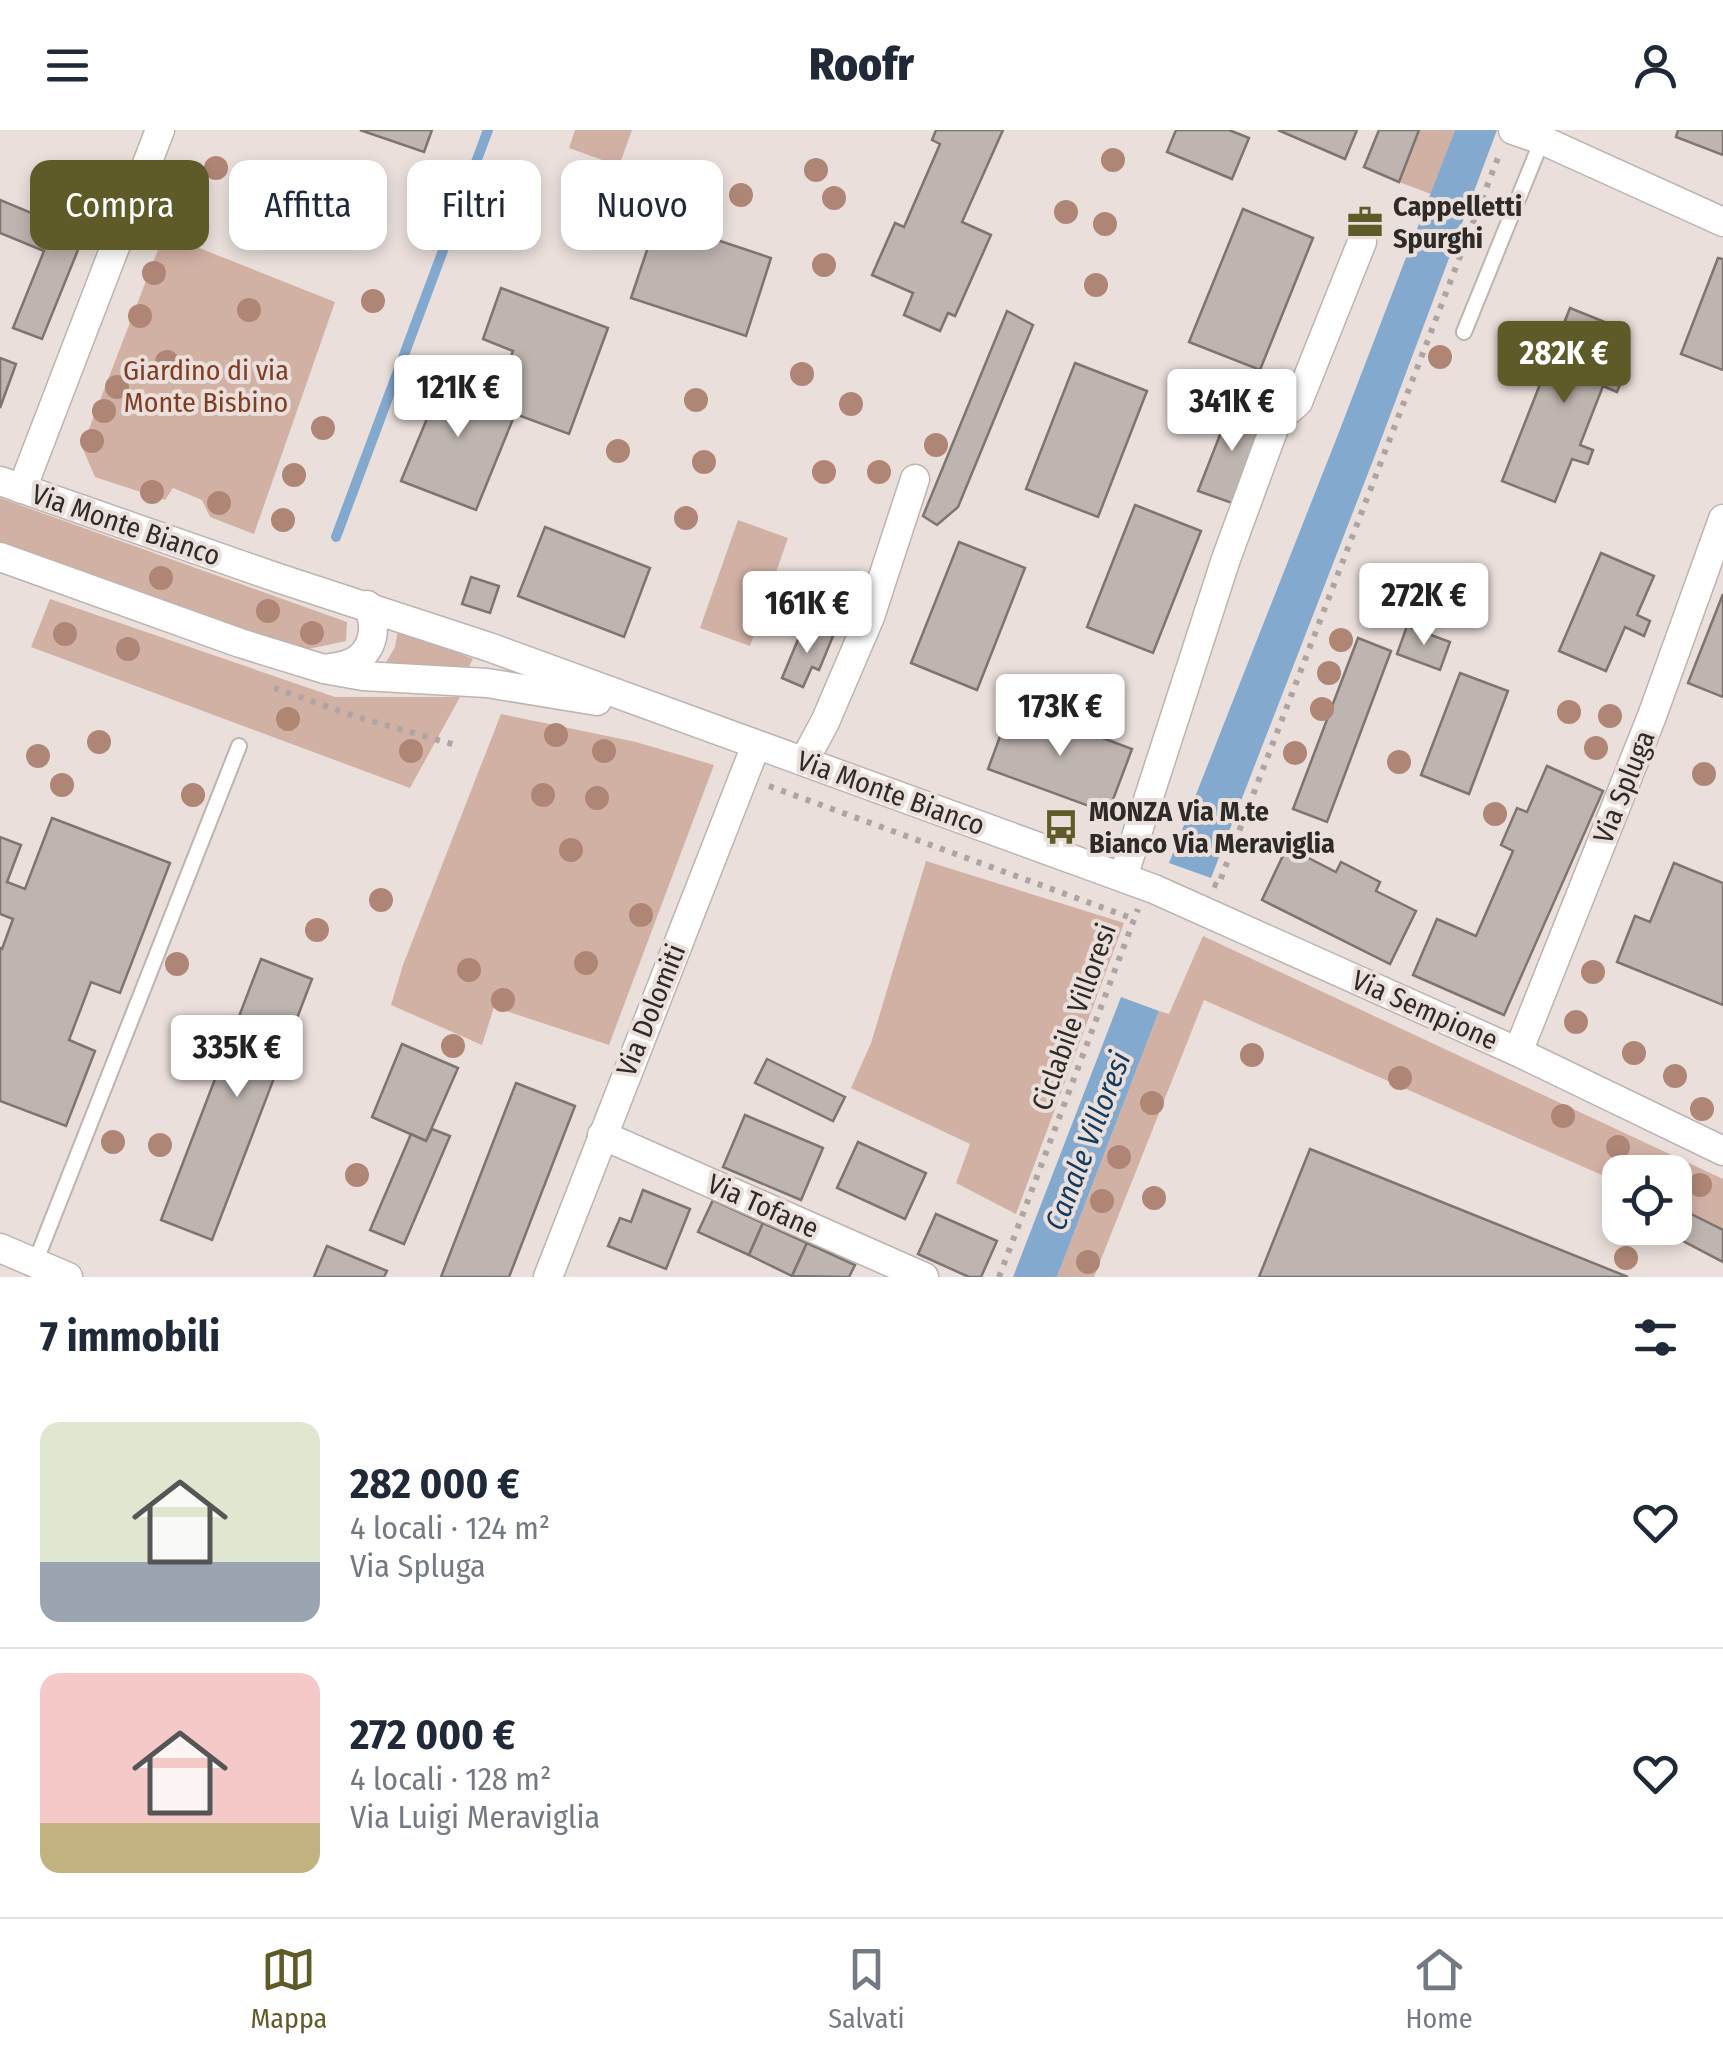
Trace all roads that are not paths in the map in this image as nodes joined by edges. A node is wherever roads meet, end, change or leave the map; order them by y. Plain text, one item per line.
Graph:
1 (160, 130) edge
2 (1508, 139) edge
3 (1542, 140) junction
4 (1723, 222) edge
5 (1362, 242) dead end
6 (1464, 332) dead end
7 (915, 480) dead end
8 (11, 485) edge
9 (1723, 519) edge
10 (0, 557) edge
11 (366, 606) junction
12 (324, 669) junction
13 (658, 710) junction
14 (756, 745) junction
15 (239, 746) dead end
16 (804, 762) junction
17 (1124, 878) junction
18 (1518, 1052) junction
19 (602, 1134) junction
20 (1723, 1152) edge
21 (0, 1248) edge
22 (35, 1263) junction
23 (68, 1277) edge
24 (548, 1277) edge
25 (924, 1277) edge

1 - 8 street
2 - 3 street
3 - 4 street
3 - 6 lane
5 - 17 street
7 - 16 street
8 - 11 street, Via Monte Bianco
9 - 18 street, Via Spluga
10 - 12 street, Via Monte Bianco
11 - 12 street
11 - 13 street, Via Monte Bianco
12 - 13 street, Via Monte Bianco
13 - 14 street, Via Monte Bianco
14 - 16 street, Via Monte Bianco
14 - 19 street, Via Dolomiti
15 - 22 lane
16 - 17 street, Via Monte Bianco
17 - 18 street, Via Sempione
18 - 20 street, Via Sempione
19 - 24 street, Via Dolomiti
19 - 25 street, Via Tofane
21 - 22 street
22 - 23 street

